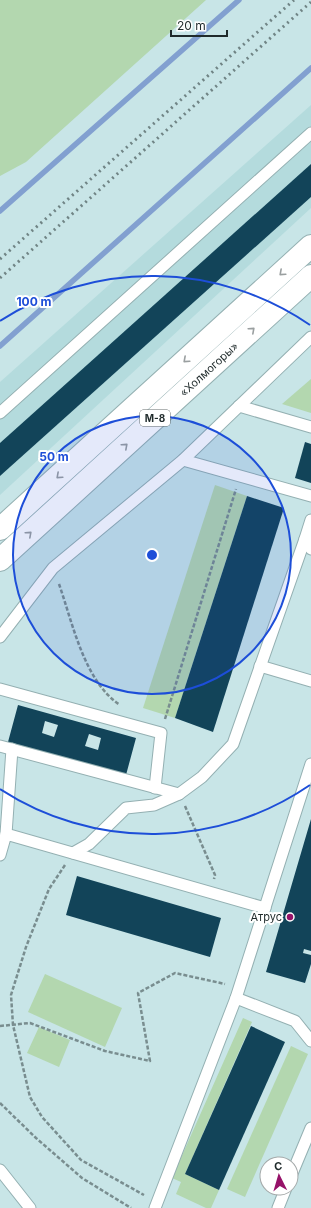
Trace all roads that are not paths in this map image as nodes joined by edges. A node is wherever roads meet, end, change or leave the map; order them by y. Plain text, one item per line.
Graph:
1 (311, 133) edge
2 (311, 246) edge
3 (311, 276) edge
4 (311, 337) edge
5 (239, 406) junction
6 (0, 413) edge
7 (311, 427) edge
8 (183, 460) junction
9 (311, 496) edge
10 (311, 520) edge
11 (0, 530) edge
12 (308, 544) edge
13 (0, 560) edge
14 (0, 637) edge
15 (260, 666) junction
16 (311, 681) edge
17 (0, 689) edge
18 (0, 746) edge
19 (12, 749) junction
20 (311, 764) edge
21 (155, 788) junction
22 (179, 794) junction
23 (6, 834) junction
24 (73, 853) junction
25 (0, 855) edge
26 (265, 908) junction
27 (238, 993) junction
28 (311, 1041) edge
29 (311, 1128) edge
30 (299, 1157) edge
31 (0, 1170) edge
32 (283, 1196) edge
33 (156, 1205) edge
34 (30, 1208) edge
35 (278, 1208) edge

1 - 6 lane
2 -> 11 highway, «Холмогоры» / М-8
13 -> 3 highway, «Холмогоры» / М-8
4 - 5 lane
5 - 7 lane
5 - 8 lane
8 - 9 lane
8 - 14 lane
10 - 12 lane
12 - 15 lane
15 - 16 lane
15 - 22 lane
17 - 21 lane
18 - 19 lane
19 - 21 lane
19 - 23 lane
20 - 26 lane
21 - 22 lane
22 - 24 lane
23 - 24 lane
23 - 25 lane
24 - 26 lane
26 - 27 lane
27 - 28 lane
27 - 33 lane
29 - 30 lane
31 - 34 lane
32 - 35 lane

